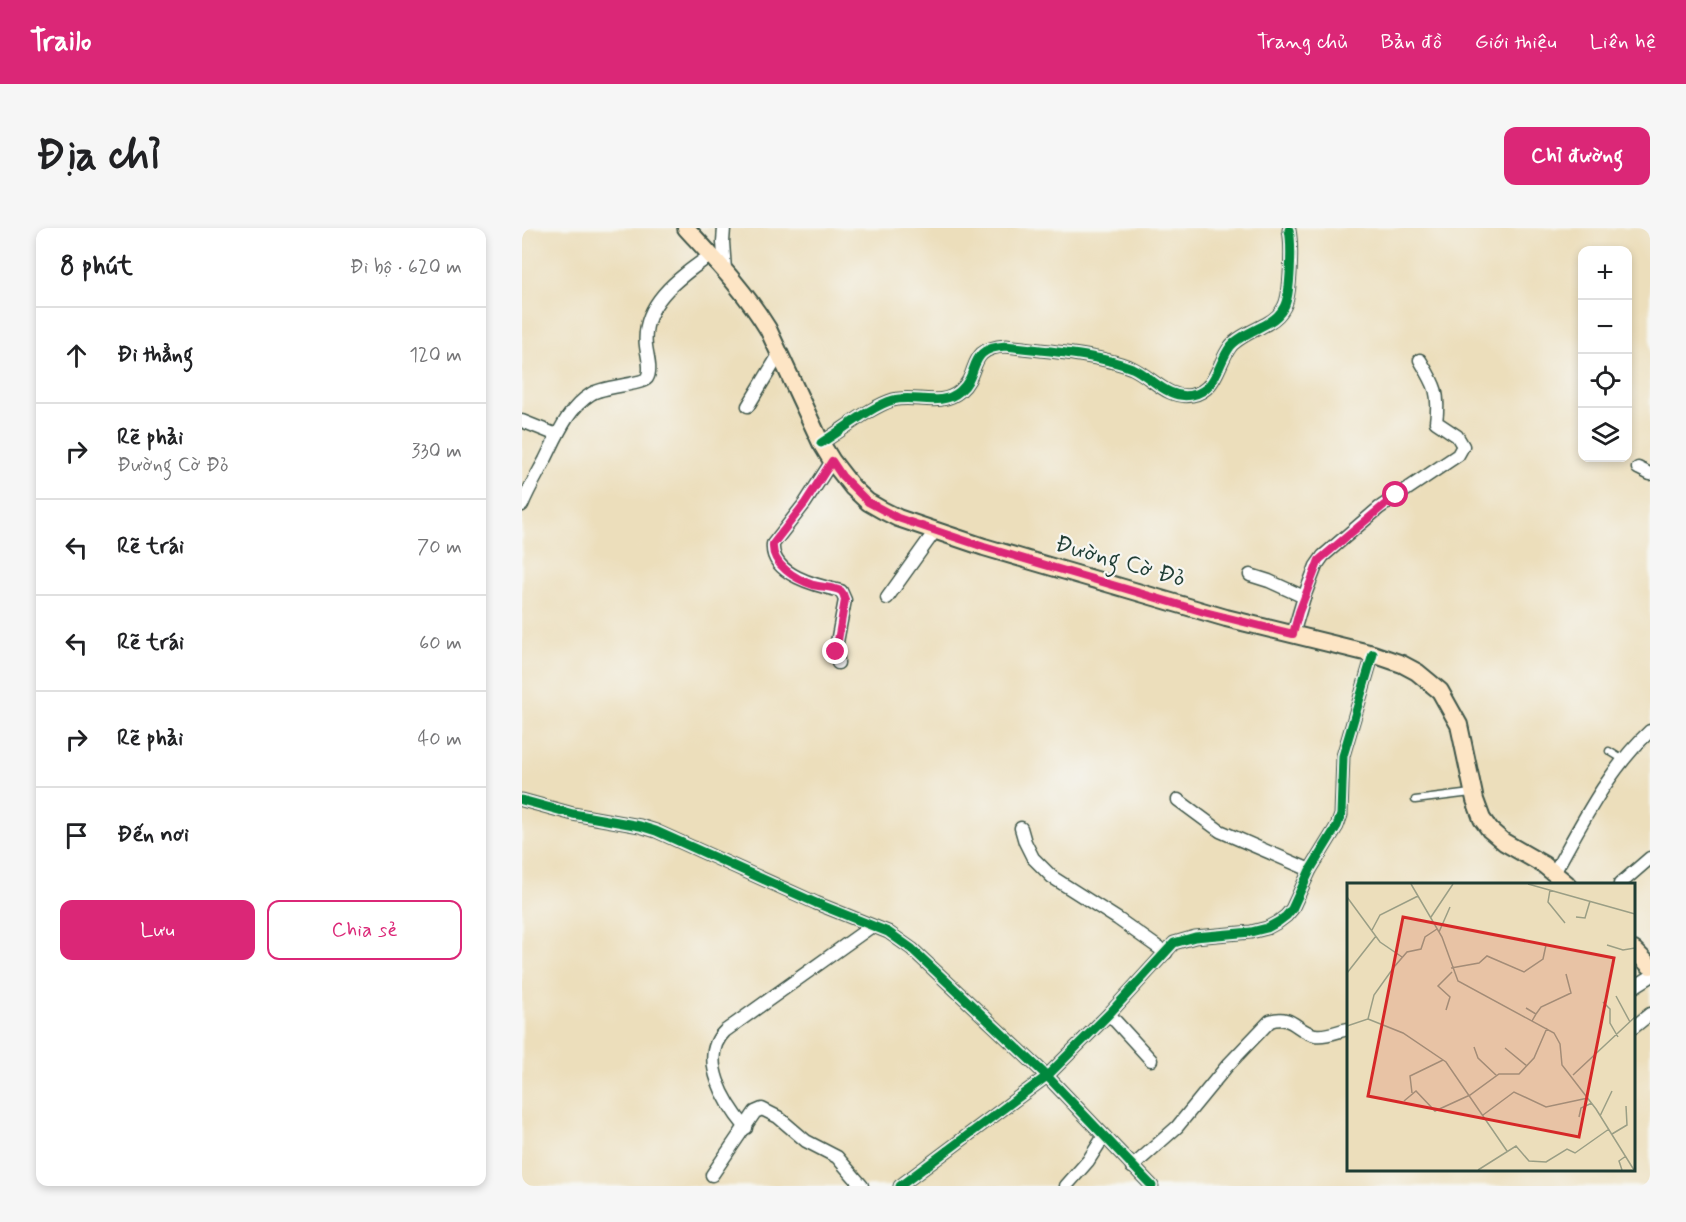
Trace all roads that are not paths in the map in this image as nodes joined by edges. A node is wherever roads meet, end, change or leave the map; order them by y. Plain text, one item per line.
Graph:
1 (686, 228) edge
2 (724, 228) edge
3 (1289, 230) dead end
4 (711, 255) junction
5 (725, 270) junction
6 (780, 353) junction
7 (1420, 360) dead end
8 (748, 406) dead end
9 (522, 421) edge
10 (557, 435) junction
11 (821, 443) junction
12 (832, 461) junction
13 (1638, 468) dead end
14 (1650, 474) edge
15 (522, 505) edge
16 (936, 531) junction
17 (1250, 574) dead end
18 (1304, 597) junction
19 (887, 598) dead end
20 (1293, 634) junction
21 (1373, 654) junction
22 (838, 663) dead end
23 (1650, 731) edge
24 (1609, 751) dead end
25 (1622, 759) junction
26 (1473, 792) junction
27 (522, 800) edge
28 (1178, 800) dead end
29 (1415, 800) dead end
30 (1021, 828) dead end
31 (1650, 858) edge
32 (1310, 870) junction
33 (1554, 873) junction
34 (1565, 883) edge
35 (1622, 883) edge
36 (872, 926) junction
37 (1635, 951) edge
38 (1166, 953) junction
39 (1650, 966) edge
40 (1650, 977) edge
41 (1635, 986) edge
42 (1109, 1014) junction
43 (1650, 1014) edge
44 (1635, 1026) edge
45 (1347, 1029) edge
46 (1151, 1060) dead end
47 (1047, 1076) junction
48 (746, 1128) junction
49 (1104, 1136) junction
50 (1132, 1167) junction
51 (712, 1175) dead end
52 (862, 1186) edge
53 (900, 1186) edge
54 (1066, 1186) edge
55 (1152, 1186) edge

1 - 4 main road, Đường Cờ Đỏ
2 - 5 street
3 - 11 street
4 - 5 main road, Đường Cờ Đỏ
4 - 10 street
5 - 6 main road, Đường Cờ Đỏ
6 - 8 street
6 - 11 main road, Đường Cờ Đỏ
7 - 18 street
9 - 10 street
10 - 15 street
11 - 12 main road, Đường Cờ Đỏ
12 - 16 main road, Đường Cờ Đỏ
12 - 22 street
13 - 14 street
16 - 19 street
16 - 20 main road, Đường Cờ Đỏ
17 - 18 street
18 - 20 street
20 - 21 main road, Đường Cờ Đỏ
21 - 26 main road, Đường Cờ Đỏ
21 - 32 street
23 - 25 street
24 - 25 lane
25 - 33 street
26 - 29 lane
26 - 33 main road, Đường Cờ Đỏ
27 - 36 street
28 - 32 street
30 - 38 street
31 - 35 street
32 - 38 street
33 - 34 main road, Đường Cờ Đỏ
36 - 47 street
36 - 48 street
37 - 39 main road
38 - 42 street
40 - 41 street
42 - 46 street
42 - 47 street
43 - 44 street
45 - 50 street
47 - 49 street
47 - 53 street
48 - 51 street
48 - 52 street
49 - 50 street
49 - 54 street
50 - 55 street

